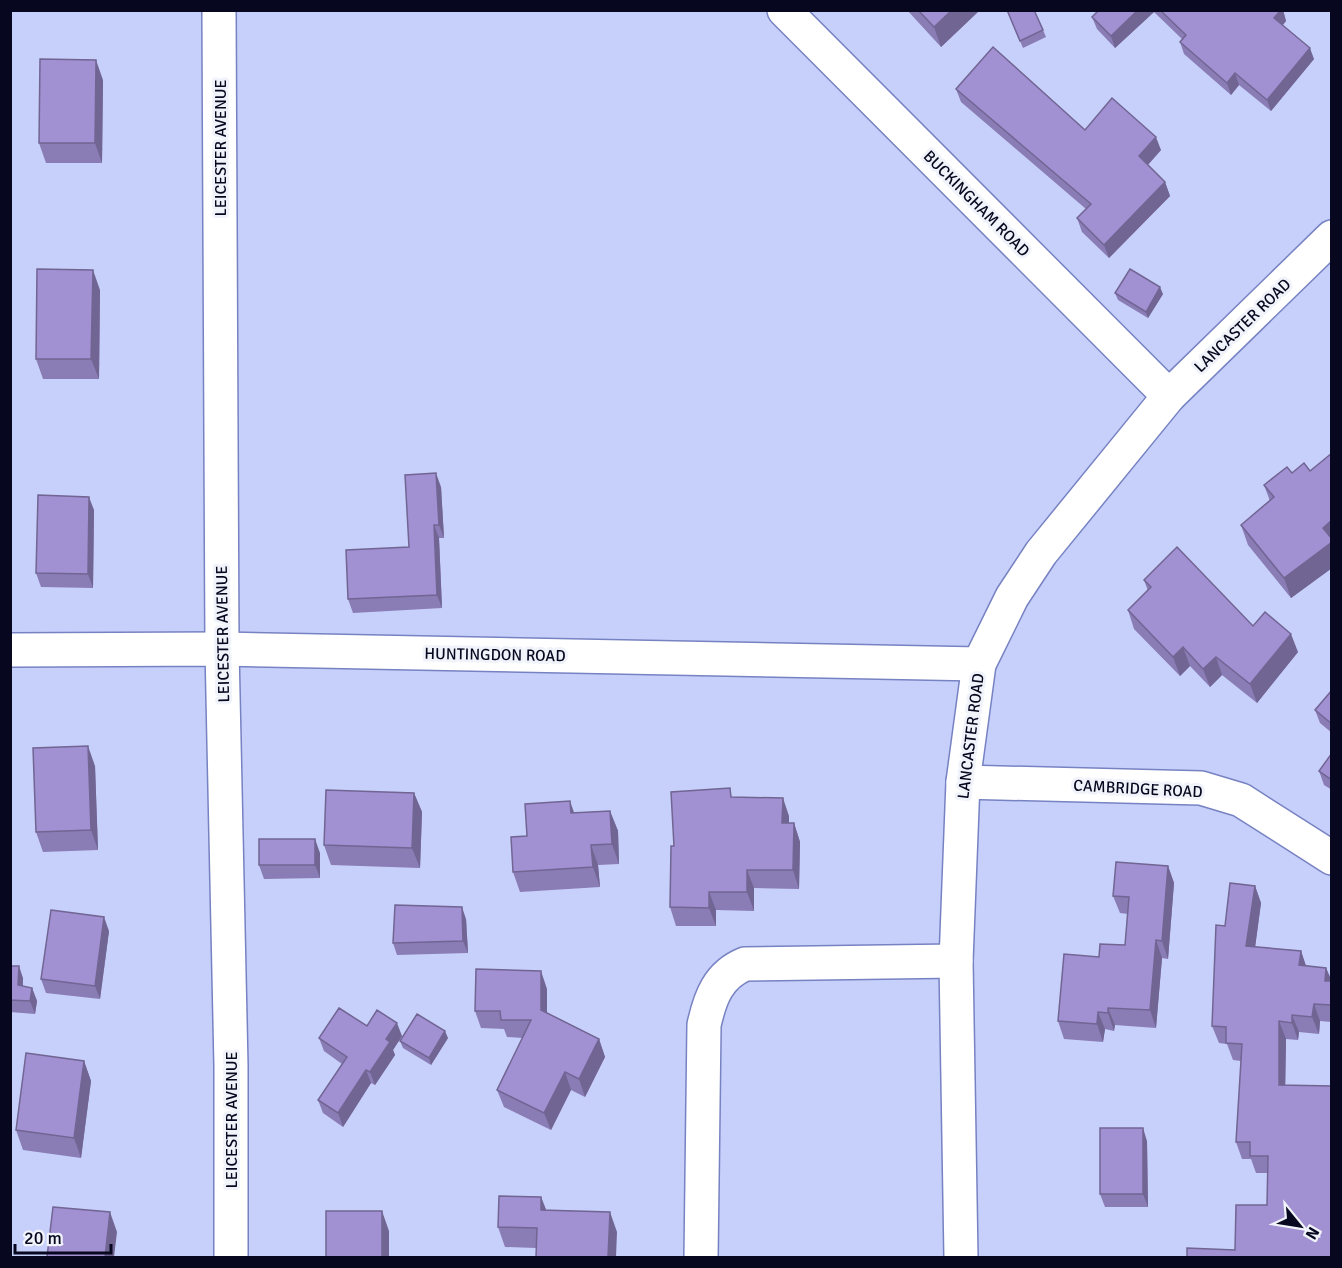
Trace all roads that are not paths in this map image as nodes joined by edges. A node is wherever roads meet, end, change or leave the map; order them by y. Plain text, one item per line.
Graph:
1 (219, 10) edge
2 (784, 10) edge
3 (1332, 237) edge
4 (1169, 396) junction
5 (222, 649) junction
6 (10, 650) edge
7 (979, 664) junction
8 (963, 782) junction
9 (1332, 858) edge
10 (956, 961) junction
11 (231, 1257) edge
12 (701, 1257) edge
13 (962, 1257) edge

1 - 5 street, LEICESTER AVENUE
2 - 4 street, BUCKINGHAM ROAD
3 - 4 street, LANCASTER ROAD
4 - 7 street, LANCASTER ROAD
5 - 6 street, HUNTINGDON ROAD
5 - 7 street, HUNTINGDON ROAD
5 - 11 street, LEICESTER AVENUE
7 - 8 street, LANCASTER ROAD
8 - 9 street, CAMBRIDGE ROAD
8 - 10 street, LANCASTER ROAD
10 - 12 street
10 - 13 street, LANCASTER ROAD

